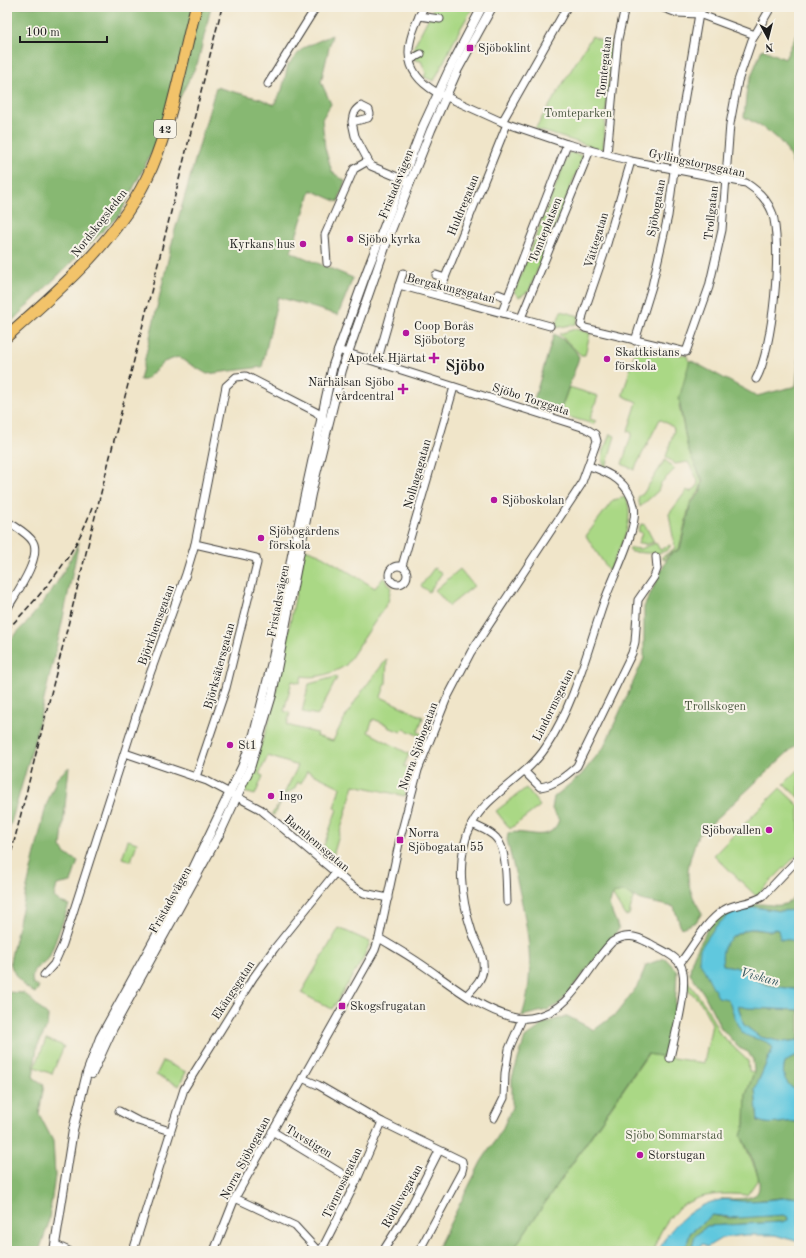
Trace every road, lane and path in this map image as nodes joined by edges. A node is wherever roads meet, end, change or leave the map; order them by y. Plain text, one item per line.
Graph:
1 (196, 7) edge
2 (316, 7) edge
3 (424, 7) edge
4 (482, 7) edge
5 (492, 7) edge
6 (567, 7) edge
7 (625, 7) edge
8 (661, 7) edge
9 (771, 7) edge
10 (701, 10) edge
11 (419, 16) junction
12 (440, 19) dead end
13 (755, 35) junction
14 (421, 54) dead end
15 (410, 60) junction
16 (268, 84) dead end
17 (442, 95) junction
18 (352, 122) dead end
19 (504, 123) junction
20 (567, 144) junction
21 (590, 150) junction
22 (607, 154) junction
23 (368, 161) junction
24 (631, 161) junction
25 (674, 170) junction
26 (402, 179) junction
27 (726, 179) junction
28 (411, 182) junction
29 (327, 263) dead end
30 (403, 273) dead end
31 (436, 275) dead end
32 (449, 275) junction
33 (399, 285) junction
34 (498, 294) dead end
35 (438, 295) junction
36 (508, 298) junction
37 (502, 312) junction
38 (521, 318) junction
39 (550, 326) dead end
40 (7, 336) edge
41 (636, 341) junction
42 (338, 350) junction
43 (348, 353) junction
44 (377, 362) junction
45 (756, 379) dead end
46 (454, 387) junction
47 (322, 418) junction
48 (328, 424) junction
49 (597, 441) joint
50 (589, 466) junction
51 (7, 521) edge
52 (195, 544) junction
53 (656, 557) dead end
54 (402, 566) dead end
55 (7, 609) edge
56 (125, 752) junction
57 (525, 772) junction
58 (196, 777) junction
59 (234, 795) junction
60 (472, 824) junction
61 (799, 858) edge
62 (335, 873) junction
63 (388, 898) junction
64 (507, 902) dead end
65 (379, 938) junction
66 (680, 963) junction
67 (44, 975) dead end
68 (467, 995) junction
69 (522, 1019) junction
70 (670, 1058) dead end
71 (302, 1078) junction
72 (119, 1111) dead end
73 (494, 1118) dead end
74 (382, 1122) junction
75 (170, 1131) junction
76 (272, 1131) junction
77 (439, 1151) junction
78 (356, 1182) junction
79 (235, 1198) junction
80 (55, 1248) edge
81 (70, 1251) edge
82 (133, 1251) edge
83 (214, 1251) edge
84 (319, 1251) edge
85 (384, 1251) edge
86 (419, 1251) edge

1 - 40 main road, Nordskogsleden / 42
2 - 16 street
3 - 11 street
4 - 17 street, Fristadsvägen
5 - 17 street, Fristadsvägen
6 - 19 street, Huldregatan
7 - 22 street, Tomtegatan
8 - 10 street
9 - 13 street, Trollgatan
10 - 13 street
10 - 25 street, Sjöbogatan
11 - 12 street
11 - 15 street
13 - 27 street, Trollgatan
14 - 15 street
15 - 17 street, Gyllingstorpsgatan
17 - 19 street, Gyllingstorpsgatan
17 - 26 street, Fristadsvägen
17 - 28 street, Fristadsvägen
18 - 23 street
19 - 20 street, Gyllingstorpsgatan
19 - 32 street, Huldregatan
20 - 21 street, Gyllingstorpsgatan
20 - 36 street, Tomteplatsen
21 - 22 street, Gyllingstorpsgatan
21 - 38 street, Tomteplatsen
22 - 24 street, Gyllingstorpsgatan
23 - 26 street
23 - 29 street
24 - 25 street, Gyllingstorpsgatan
24 - 41 street, Vättegatan
25 - 27 street, Gyllingstorpsgatan
25 - 41 street, Sjöbogatan
26 - 28 street
26 - 42 street, Fristadsvägen
27 - 41 street, Trollgatan
27 - 45 street, Gyllingstorpsgatan
28 - 43 street, Fristadsvägen
30 - 33 street
31 - 32 street
32 - 35 street, Huldregatan
33 - 35 street, Bergakungsgatan
33 - 44 street, Bergakungsgatan
34 - 36 street
35 - 37 street, Bergakungsgatan
36 - 37 street, Tomteplatsen
37 - 38 street, Bergakungsgatan
38 - 39 street, Bergakungsgatan
42 - 43 street, Sjöbo Torggata
42 - 47 street, Fristadsvägen
43 - 44 street, Sjöbo Torggata
43 - 48 street, Fristadsvägen
44 - 46 street, Sjöbo Torggata
46 - 49 street, Sjöbo Torggata
46 - 54 street, Nolhagagatan
47 - 48 street, Björkhemsgatan
47 - 52 street, Björkhemsgatan
47 - 59 street, Fristadsvägen
48 - 59 street, Fristadsvägen
49 - 50 street, Norra Sjöbogatan
50 - 57 street, Lindormsgatan
50 - 63 street, Norra Sjöbogatan
51 - 55 street
52 - 56 street, Björkhemsgatan
52 - 58 street, Björksätersgatan
53 - 57 street
56 - 58 street, Barnhemsgatan
56 - 67 street, Björkhemsgatan
57 - 60 street, Lindormsgatan
58 - 59 street, Barnhemsgatan
59 - 62 street, Barnhemsgatan
59 - 80 street, Fristadsvägen
60 - 64 street
60 - 68 street, Lindormsgatan
61 - 66 street
62 - 63 street, Barnhemsgatan
62 - 75 street, Ekängsgatan
63 - 65 street, Norra Sjöbogatan
65 - 68 street
65 - 71 street, Norra Sjöbogatan
66 - 69 street
66 - 70 street
68 - 69 street
69 - 73 street
71 - 74 street
71 - 76 street, Norra Sjöbogatan
72 - 75 street
74 - 77 street
74 - 78 street, Törnrosagatan
75 - 82 street, Ekängsgatan
76 - 78 street, Tuvstigen
76 - 79 street, Norra Sjöbogatan
77 - 85 street, Rödluvegatan
77 - 86 street
78 - 84 street, Törnrosagatan
79 - 83 street, Norra Sjöbogatan
79 - 84 street
80 - 81 street

